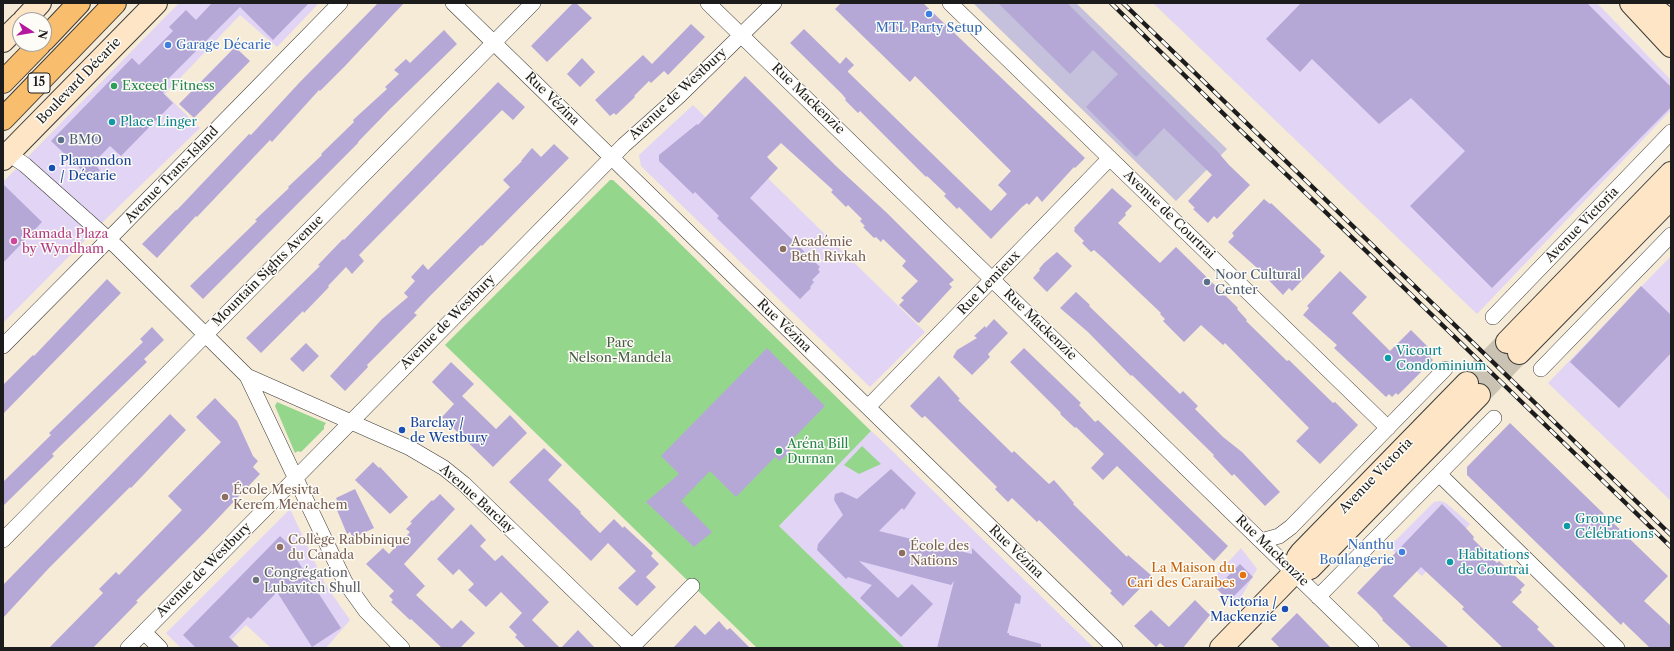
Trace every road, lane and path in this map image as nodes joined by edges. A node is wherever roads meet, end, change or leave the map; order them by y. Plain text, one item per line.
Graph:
1 (40, 3) edge
2 (79, 3) edge
3 (115, 3) edge
4 (156, 3) edge
5 (340, 3) edge
6 (453, 3) edge
7 (533, 3) edge
8 (708, 3) edge
9 (774, 3) edge
10 (950, 3) edge
11 (1632, 3) edge
12 (1647, 3) edge
13 (32, 12) edge
14 (1671, 22) edge
15 (12, 32) edge
16 (52, 32) edge
17 (742, 35) junction
18 (3, 42) edge
19 (494, 42) junction
20 (1671, 46) edge
21 (32, 52) edge
22 (3, 82) edge
23 (3, 119) edge
24 (1671, 132) edge
25 (5, 154) edge
26 (611, 157) junction
27 (1110, 158) junction
28 (1671, 173) edge
29 (1671, 198) edge
30 (1671, 235) edge
31 (108, 240) junction
32 (992, 279) junction
33 (1493, 317) dead end
34 (205, 335) junction
35 (3, 346) edge
36 (1445, 369) dead end
37 (1541, 369) dead end
38 (247, 376) junction
39 (1473, 389) tunnel mouth
40 (868, 407) junction
41 (1494, 418) dead end
42 (351, 422) junction
43 (1388, 428) junction
44 (1439, 474) junction
45 (296, 477) junction
46 (3, 540) edge
47 (1261, 541) junction
48 (1294, 573) junction
49 (692, 586) dead end
50 (1318, 597) junction
51 (144, 632) junction
52 (128, 648) edge
53 (160, 648) edge
54 (402, 648) edge
55 (632, 648) edge
56 (1115, 648) edge
57 (1221, 648) edge
58 (1371, 648) edge
59 (1617, 648) edge

1 - 13 street
2 - 16 highway
3 - 23 highway, 15
4 - 25 street, Boulevard Décarie
5 - 31 street, Avenue Trans-Island
6 - 19 street, Rue Vézina
7 - 19 street, Mountain Sights Avenue
8 - 17 street, Rue Mackenzie
9 - 17 street, Avenue de Westbury
10 - 27 street, Avenue de Courtrai
11 - 20 street
12 - 14 street
15 - 18 street
17 - 26 street, Avenue de Westbury
17 - 32 street, Rue Mackenzie
19 - 26 street, Rue Vézina
19 - 34 street, Mountain Sights Avenue
21 - 22 highway, 15
24 - 33 street, Avenue Victoria
25 - 31 street
26 - 40 street, Rue Vézina
26 - 42 street, Avenue de Westbury
27 - 32 street, Rue Lemieux
27 - 43 street, Avenue de Courtrai
28 - 29 street
30 - 37 street
31 - 34 street
31 - 35 street, Avenue Trans-Island
32 - 40 street, Rue Lemieux
32 - 47 street, Rue Mackenzie
34 - 38 street
34 - 46 street, Mountain Sights Avenue
36 - 43 street, Avenue Victoria
38 - 42 street, Avenue Barclay
38 - 45 street
39 - 48 street, Avenue Victoria
40 - 56 street, Rue Vézina
41 - 44 street
42 - 45 street, Avenue de Westbury
42 - 55 street, Avenue Barclay
43 - 47 street, Avenue Victoria
44 - 50 street
44 - 59 street
45 - 51 street, Avenue de Westbury
45 - 54 street
47 - 48 street, Rue Mackenzie
48 - 50 street, Rue Mackenzie
48 - 57 street, Avenue Victoria
49 - 55 street
50 - 58 street, Rue Mackenzie
51 - 52 street, Avenue de Westbury
51 - 53 street

